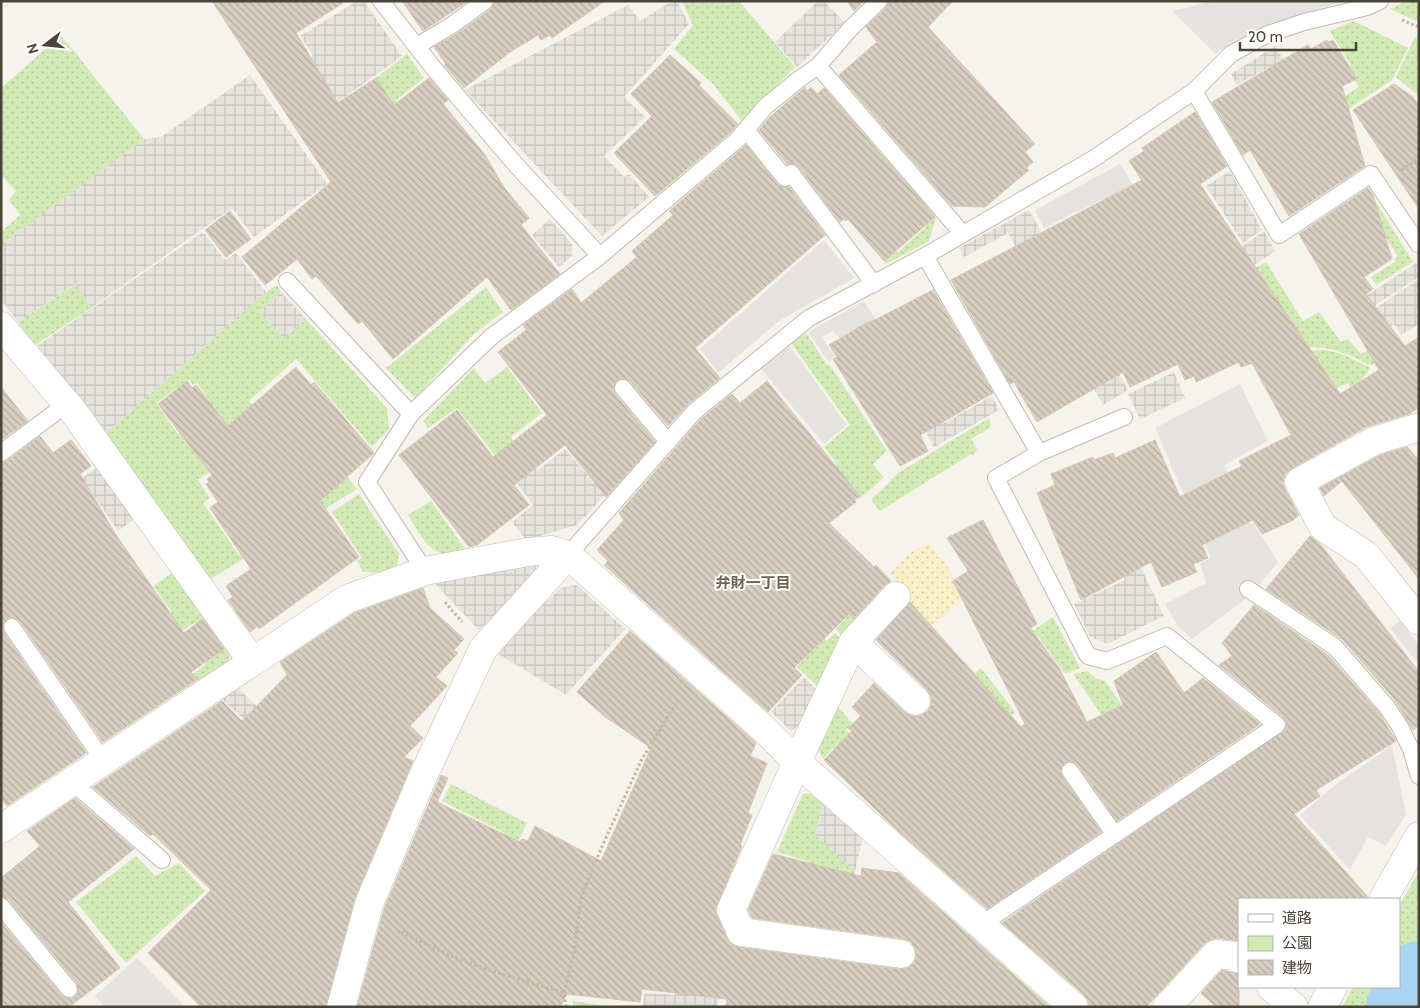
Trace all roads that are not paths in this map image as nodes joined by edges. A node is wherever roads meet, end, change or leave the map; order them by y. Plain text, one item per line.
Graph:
1 (382, 1) edge
2 (485, 1) edge
3 (879, 1) edge
4 (1380, 1) edge
5 (417, 46) junction
6 (818, 66) junction
7 (1194, 91) junction
8 (746, 130) junction
9 (962, 234) junction
10 (1419, 245) edge
11 (600, 256) junction
12 (925, 256) junction
13 (287, 281) dead end
14 (874, 284) junction
15 (1, 326) edge
16 (624, 388) dead end
17 (65, 402) junction
18 (410, 414) junction
19 (1124, 417) dead end
20 (1419, 427) edge
21 (668, 442) junction
22 (1, 453) edge
23 (1039, 453) junction
24 (568, 555) junction
25 (426, 571) junction
26 (1248, 589) dead end
27 (896, 596) dead end
28 (1419, 621) edge
29 (12, 627) dead end
30 (853, 642) junction
31 (252, 661) junction
32 (916, 701) dead end
33 (103, 760) junction
34 (797, 762) junction
35 (1070, 771) dead end
36 (1419, 776) edge
37 (72, 782) junction
38 (1, 829) edge
39 (1115, 835) junction
40 (1419, 836) edge
41 (162, 860) dead end
42 (1384, 898) edge
43 (1, 906) edge
44 (982, 924) junction
45 (901, 954) dead end
46 (1238, 958) edge
47 (1272, 988) edge
48 (1332, 988) edge
49 (69, 989) dead end
50 (341, 1007) edge
51 (1074, 1007) edge
52 (1167, 1007) edge
53 (1294, 1007) edge
54 (1322, 1007) edge

1 - 5 lane
2 - 5 lane
3 - 6 lane
4 - 7 lane
5 - 11 lane
6 - 8 lane
6 - 9 lane
7 - 9 lane
7 - 10 lane
8 - 11 lane
8 - 14 lane
9 - 12 lane
11 - 18 lane
12 - 14 lane
12 - 23 lane
13 - 18 lane
14 - 21 lane
15 - 17 street
16 - 21 lane
17 - 22 lane
17 - 31 street
18 - 25 lane
19 - 23 lane
20 - 28 street
21 - 24 lane
23 - 39 lane
24 - 25 street
24 - 34 street
24 - 50 street
25 - 31 street
26 - 36 lane
27 - 30 street
29 - 33 lane
30 - 32 street
30 - 34 street
31 - 33 street
33 - 37 street
34 - 44 street
34 - 45 street
35 - 39 lane
37 - 38 street
37 - 41 lane
39 - 44 lane
40 - 42 street
43 - 49 lane
44 - 51 street
46 - 52 street
47 - 53 street
48 - 54 street

